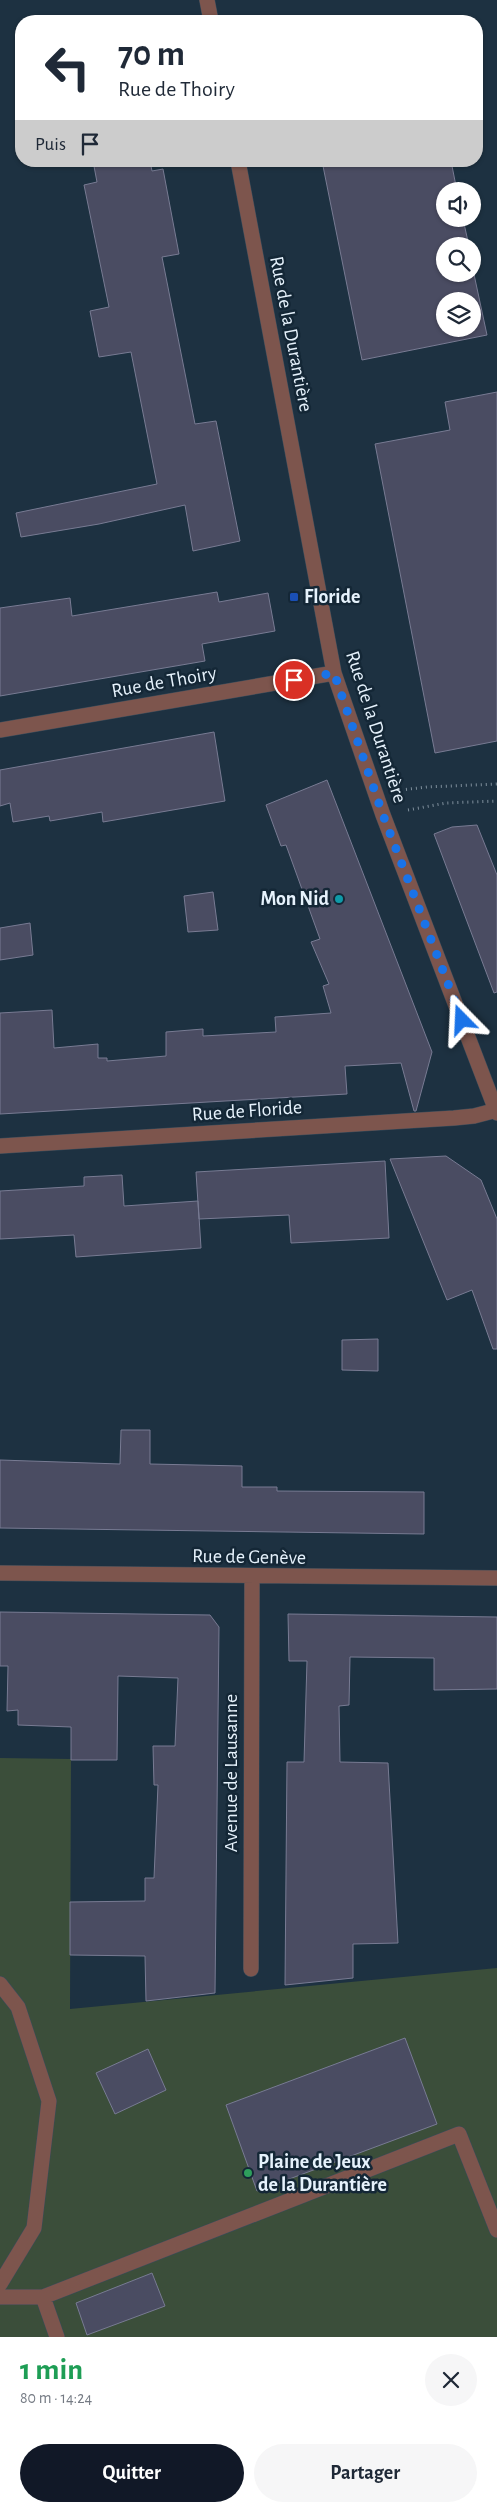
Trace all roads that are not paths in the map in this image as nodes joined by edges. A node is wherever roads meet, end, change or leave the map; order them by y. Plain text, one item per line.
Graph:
1 (207, 0) edge
2 (210, 15) edge
3 (239, 167) edge
4 (334, 673) junction
5 (0, 730) edge
6 (497, 1111) edge
7 (0, 1146) edge
8 (0, 1574) edge
9 (252, 1578) junction
10 (497, 1578) edge
11 (251, 1969) dead end
12 (0, 1984) edge
13 (497, 2230) edge
14 (0, 2284) edge
15 (0, 2297) edge
16 (43, 2297) junction
17 (57, 2337) edge

1 - 2 street
3 - 4 street, Rue de la Durantière
4 - 5 street, Rue de Thoiry
4 - 6 street, Rue de la Durantière
6 - 7 street, Rue de Floride
8 - 9 street, Rue de Genève
9 - 10 street, Rue de Genève
9 - 11 street, Avenue de Lausanne
12 - 14 street
13 - 16 street
15 - 16 street
16 - 17 street

